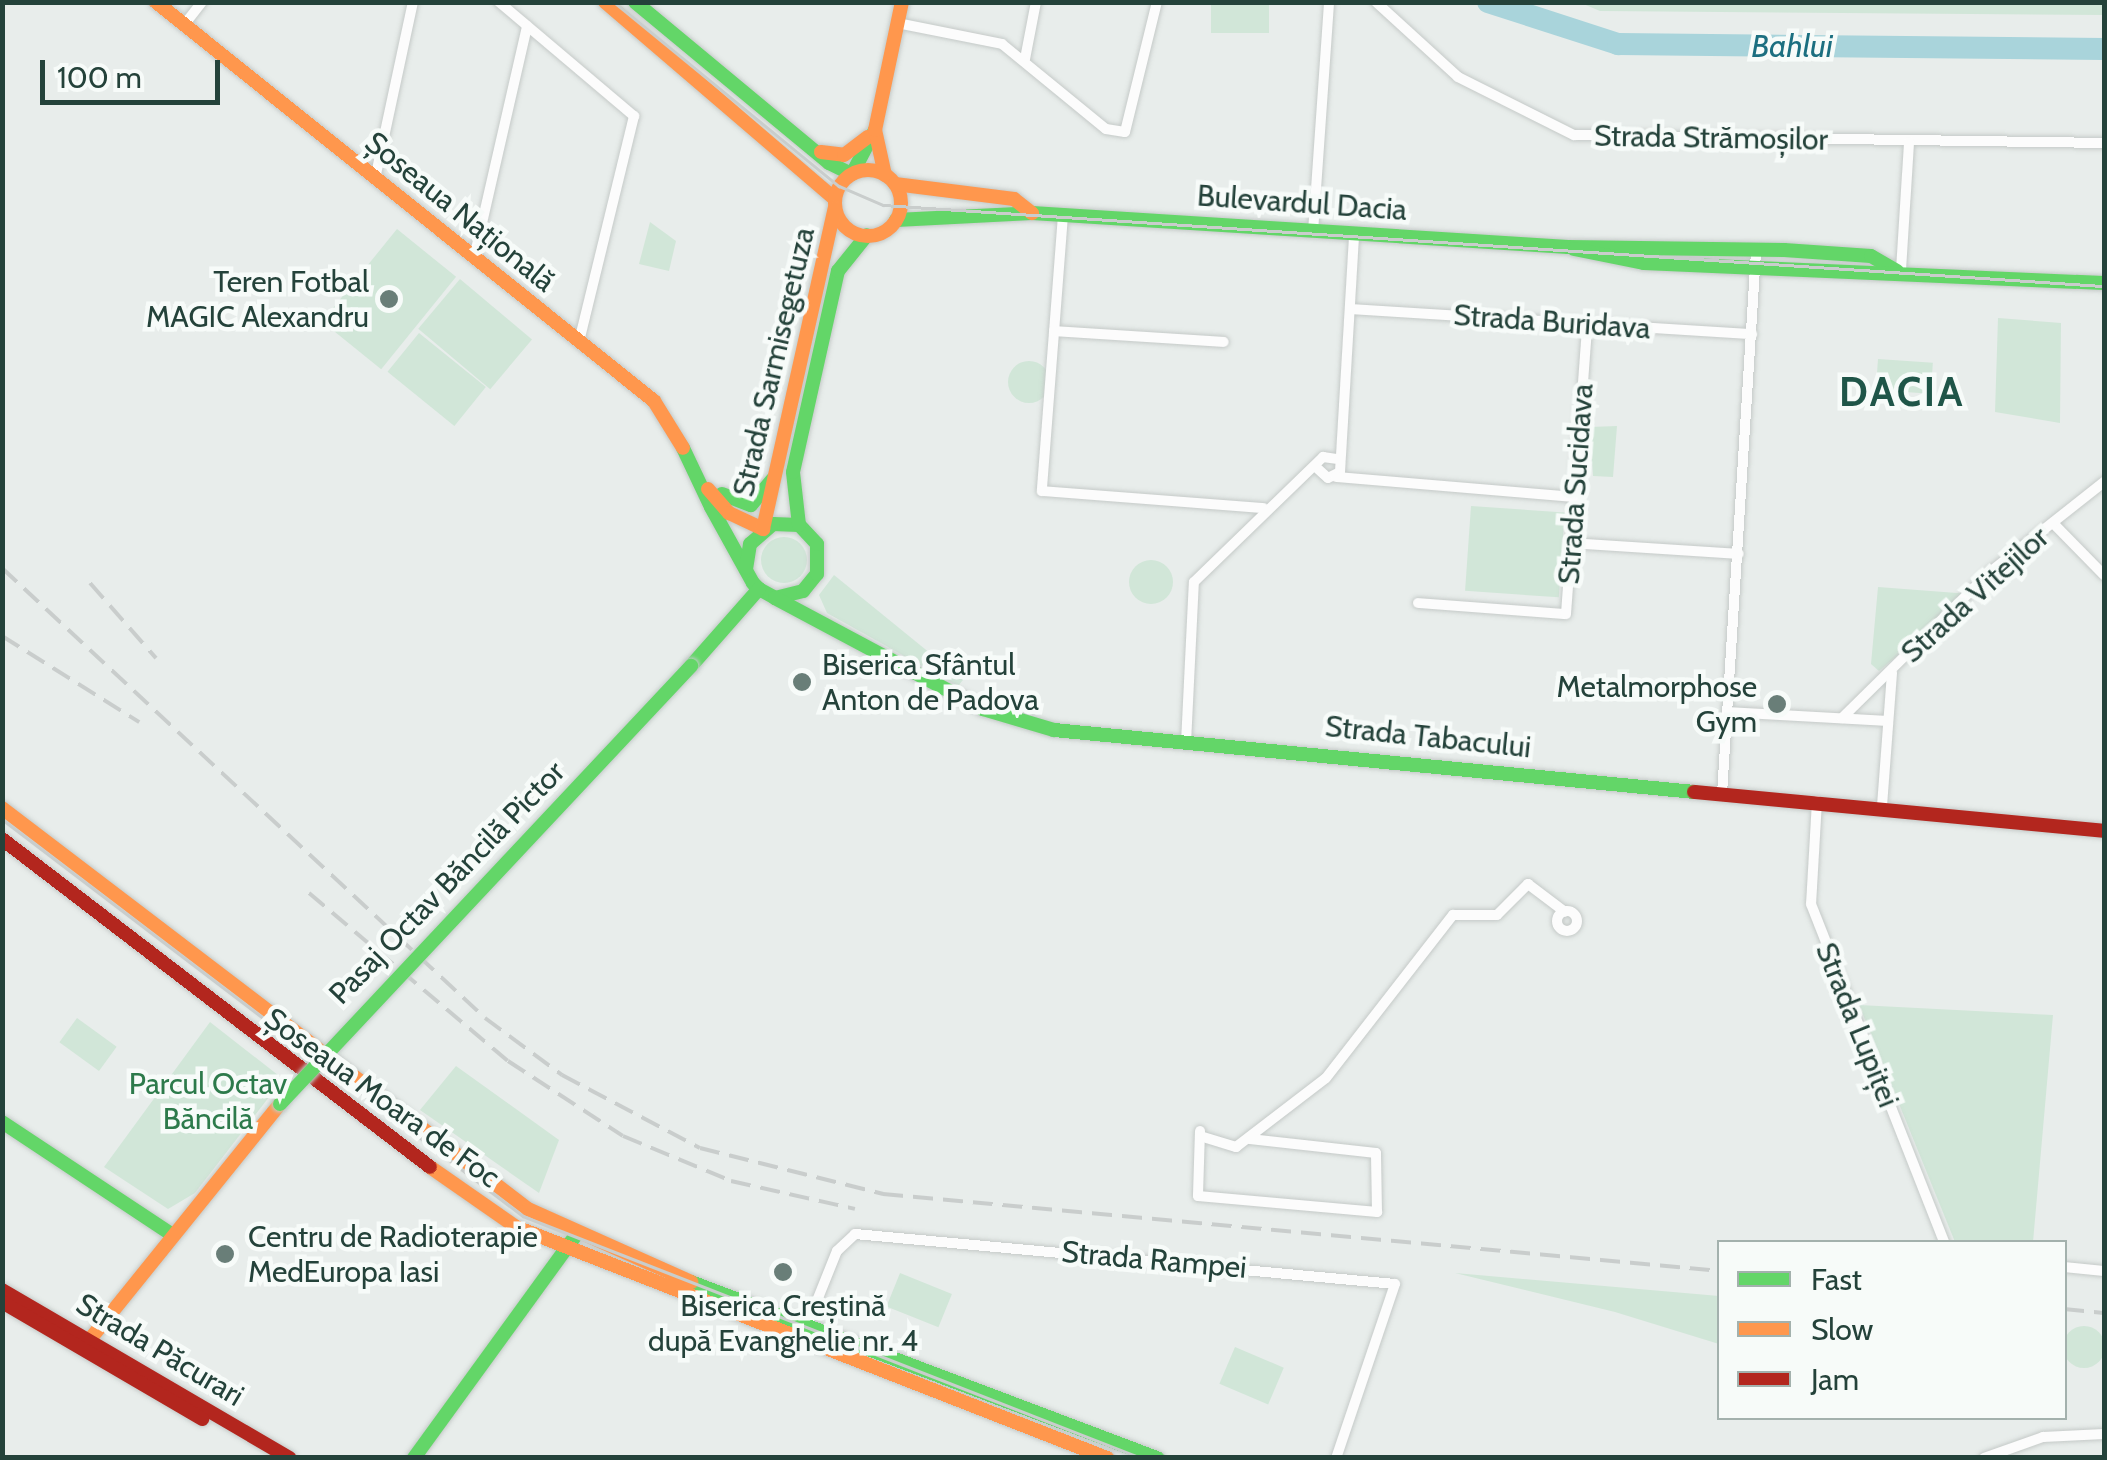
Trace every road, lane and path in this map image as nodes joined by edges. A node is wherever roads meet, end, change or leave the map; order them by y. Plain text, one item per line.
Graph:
1 (156, 2) edge
2 (202, 2) edge
3 (414, 2) edge
4 (499, 2) edge
5 (605, 2) edge
6 (635, 2) edge
7 (902, 2) edge
8 (1036, 2) edge
9 (1157, 2) edge
10 (1330, 2) edge
11 (1376, 2) edge
12 (897, 23) junction
13 (184, 26) junction
14 (527, 26) junction
15 (1025, 59) junction
16 (872, 133) junction
17 (1909, 142) junction
18 (2104, 143) edge
19 (810, 150) junction
20 (852, 174) junction
21 (375, 179) junction
22 (890, 179) junction
23 (835, 204) junction
24 (1032, 212) junction
25 (1062, 215) junction
26 (896, 220) junction
27 (1313, 232) junction
28 (1354, 234) junction
29 (867, 235) junction
30 (1568, 248) junction
31 (1756, 252) junction
32 (474, 258) junction
33 (1755, 269) junction
34 (1899, 270) junction
35 (2104, 283) edge
36 (1351, 309) junction
37 (1587, 325) junction
38 (1054, 331) junction
39 (1752, 334) junction
40 (1224, 342) dead end
41 (578, 344) junction
42 (1338, 459) junction
43 (691, 460) junction
44 (779, 470) junction
45 (1318, 470) junction
46 (1336, 477) junction
47 (2104, 482) edge
48 (704, 485) junction
49 (1575, 497) junction
50 (1263, 508) junction
51 (2053, 523) junction
52 (799, 526) junction
53 (763, 528) junction
54 (1571, 542) junction
55 (1738, 554) junction
56 (746, 568) junction
57 (2104, 574) edge
58 (810, 585) junction
59 (759, 590) junction
60 (775, 598) junction
61 (1418, 604) dead end
62 (826, 622) junction
63 (1892, 671) junction
64 (1728, 712) junction
65 (1842, 718) junction
66 (1888, 721) junction
67 (1186, 743) junction
68 (1722, 794) junction
69 (1817, 800) junction
70 (1882, 806) junction
71 (2, 808) edge
72 (2104, 831) edge
73 (2, 839) edge
74 (1565, 912) dead end
75 (2, 1122) edge
76 (1250, 1139) junction
77 (171, 1234) junction
78 (577, 1234) junction
79 (1943, 1240) edge
80 (568, 1254) junction
81 (2067, 1267) edge
82 (2104, 1271) edge
83 (2, 1290) edge
84 (2, 1302) edge
85 (807, 1326) junction
86 (800, 1343) junction
87 (86, 1344) junction
88 (2104, 1434) edge
89 (268, 1458) edge
90 (289, 1458) edge
91 (414, 1458) edge
92 (1107, 1458) edge
93 (1158, 1458) edge
94 (1336, 1458) edge
95 (1984, 1458) edge

1 - 13 street, Șoseaua Națională
2 - 13 street
3 - 21 street
4 - 14 street
5 - 23 street
6 - 19 street
7 - 12 street
8 - 15 street
9 - 15 street
10 - 27 street
11 - 17 street, Strada Strămoșilor
12 - 15 street
12 - 16 street
13 - 21 street, Șoseaua Națională
14 - 32 street
14 - 41 street
16 - 19 street
16 - 20 street
16 - 22 street
17 - 18 street, Strada Strămoșilor
17 - 34 street
19 - 20 street
20 - 22 street
20 - 23 street
21 - 32 street, Șoseaua Națională
22 - 24 street
22 - 26 street
23 - 29 street
23 - 44 street, Strada Sarmisegetuza
24 - 25 street, Bulevardul Dacia
24 - 26 street
25 - 27 street, Bulevardul Dacia
25 - 38 street
26 - 29 street
27 - 28 street, Bulevardul Dacia
28 - 30 street, Bulevardul Dacia
28 - 36 street
29 - 52 street, Strada Sarmisegetuza
30 - 31 street, Bulevardul Dacia
30 - 33 street, Bulevardul Dacia
31 - 33 street
31 - 34 street, Bulevardul Dacia
32 - 41 street, Șoseaua Națională
33 - 34 street, Bulevardul Dacia
33 - 39 street
34 - 35 street, Bulevardul Dacia
36 - 37 street, Strada Buridava
36 - 42 street
37 - 39 street, Strada Buridava
37 - 49 street, Strada Sucidava
38 - 40 street
38 - 50 street
39 - 55 street
41 - 43 street, Șoseaua Națională
42 - 45 street
42 - 46 street
43 - 44 street
43 - 48 street, Șoseaua Națională
44 - 53 street, Strada Sarmisegetuza
45 - 46 street
45 - 50 street
46 - 49 street
47 - 51 street, Strada Vitejilor
48 - 53 street, Șoseaua Națională
48 - 56 street, Șoseaua Națională
49 - 54 street, Strada Sucidava
50 - 67 street
51 - 57 street
51 - 63 street, Strada Vitejilor
52 - 53 street
52 - 58 street
53 - 56 street
54 - 55 street
54 - 61 street, Strada Sucidava
55 - 64 street
56 - 59 street
58 - 60 street
58 - 62 street
59 - 60 street
59 - 77 street, Pasaj Octav Băncilă Pictor, bridge
60 - 62 street, Strada Tabacului
62 - 67 street, Strada Tabacului
63 - 65 street, Strada Vitejilor
63 - 66 street, Strada Vitejilor
64 - 65 street
64 - 68 street
65 - 66 street
66 - 70 street, Strada Vitejilor
67 - 68 street, Strada Tabacului
68 - 69 street, Strada Tabacului
69 - 70 street, Strada Tabacului
69 - 79 street, Strada Lupiței
70 - 72 street, Strada Tabacului
71 - 78 street
73 - 80 street, Șoseaua Moara de Foc
74 - 76 street
75 - 77 street
76 - 76 street
77 - 87 street, Pasaj Octav Băncilă Pictor
78 - 80 street
78 - 85 street
80 - 86 street, Șoseaua Moara de Foc
80 - 91 street
81 - 82 street
83 - 87 street, Strada Păcurari
84 - 87 street, Strada Păcurari
85 - 86 street, Strada Rampei
85 - 93 street
85 - 94 street, Strada Rampei
86 - 92 street, Șoseaua Moara de Foc
87 - 89 street, Strada Păcurari
87 - 90 street, Strada Păcurari
88 - 95 street

